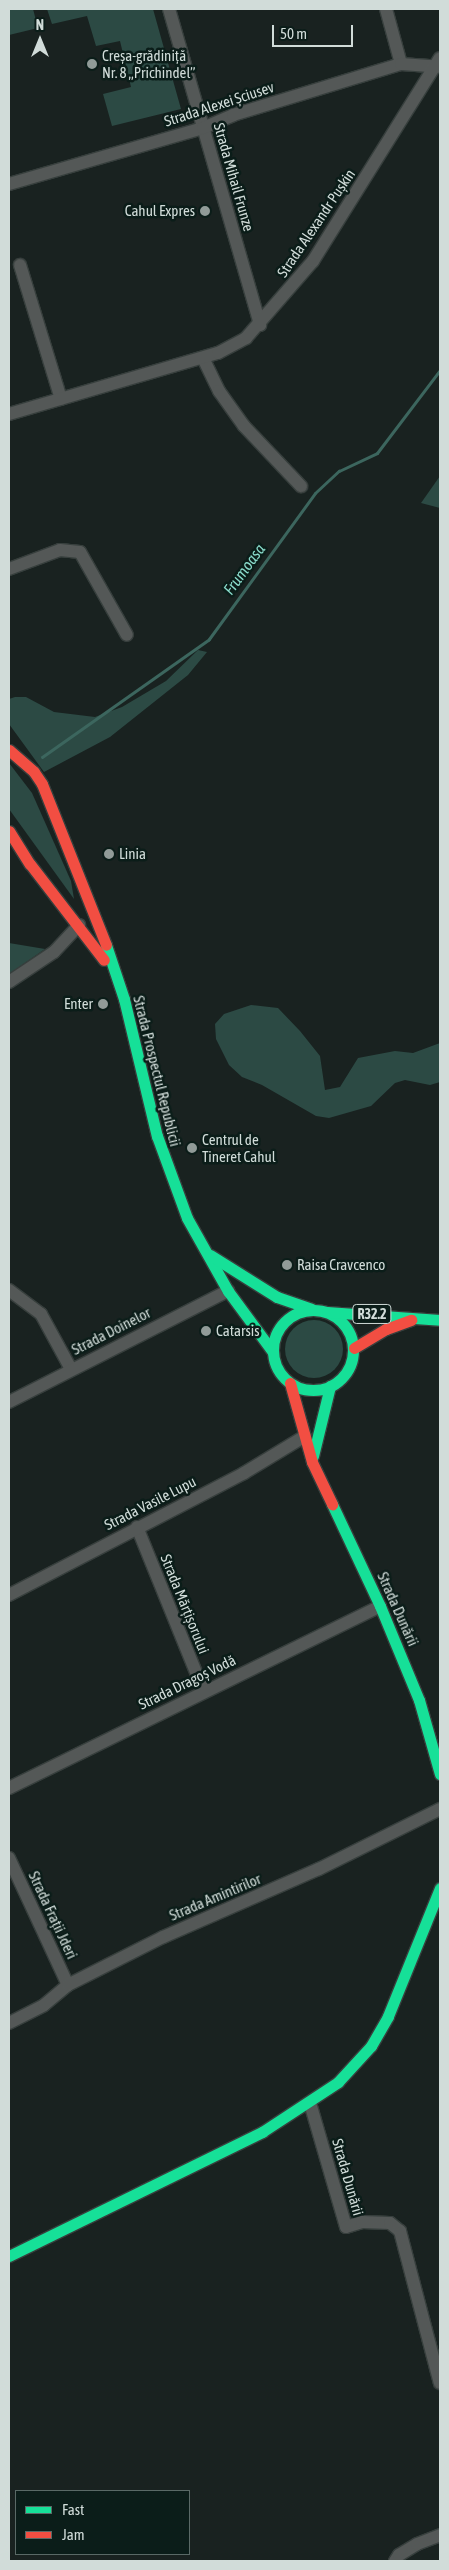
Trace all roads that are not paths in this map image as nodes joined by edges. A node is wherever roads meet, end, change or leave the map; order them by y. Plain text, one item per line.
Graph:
1 (169, 9) edge
2 (386, 9) edge
3 (401, 64) junction
4 (439, 64) edge
5 (203, 128) junction
6 (9, 184) edge
7 (20, 265) dead end
8 (260, 325) junction
9 (203, 358) junction
10 (62, 399) junction
11 (9, 414) edge
12 (301, 486) dead end
13 (9, 569) edge
14 (126, 634) dead end
15 (9, 750) edge
16 (10, 836) edge
17 (86, 892) junction
18 (60, 902) junction
19 (79, 925) junction
20 (117, 978) junction
21 (9, 982) edge
22 (205, 1252) junction
23 (9, 1290) edge
24 (228, 1291) junction
25 (311, 1309) junction
26 (327, 1312) junction
27 (417, 1318) junction
28 (440, 1320) edge
29 (354, 1348) junction
30 (273, 1352) junction
31 (71, 1369) junction
32 (290, 1383) junction
33 (330, 1386) junction
34 (9, 1402) edge
35 (305, 1436) junction
36 (312, 1462) junction
37 (137, 1527) junction
38 (9, 1596) edge
39 (380, 1606) junction
40 (204, 1692) junction
41 (440, 1774) edge
42 (9, 1788) edge
43 (440, 1809) edge
44 (9, 1858) edge
45 (440, 1888) edge
46 (68, 1985) junction
47 (9, 2023) edge
48 (310, 2103) junction
49 (9, 2256) edge
50 (440, 2383) edge
51 (440, 2535) edge
52 (395, 2561) edge

1 - 5 street, Strada Mihail Frunze
2 - 3 street
3 - 4 street, Strada Alexei Șciusev
3 - 5 street, Strada Alexei Șciusev
4 - 8 street, Strada Alexandr Pușkin
5 - 6 street, Strada Alexei Șciusev
5 - 8 street, Strada Mihail Frunze
7 - 10 street
8 - 9 street, Strada Alexandr Pușkin
9 - 10 street, Strada Alexandr Pușkin
9 - 12 street
10 - 11 street, Strada Alexandr Pușkin
13 - 14 street
15 - 17 main road, Strada Prospectul Republicii
16 - 18 main road, Strada Prospectul Republicii
17 - 18 main road
17 - 20 main road, Strada Prospectul Republicii
18 - 19 main road, Strada Prospectul Republicii
19 - 20 main road, Strada Prospectul Republicii
19 - 21 street
20 - 22 main road, Strada Prospectul Republicii
22 - 24 main road, Strada Prospectul Republicii
22 - 25 main road
23 - 31 street
24 - 30 main road, Strada Prospectul Republicii
24 - 31 street, Strada Doinelor
25 - 26 main road
25 - 30 main road
26 - 27 main road, R32.2
26 - 29 main road
27 - 28 main road, R32.2
27 - 29 main road, R32.2
29 - 33 main road
30 - 32 main road
31 - 34 street, Strada Doinelor
32 - 33 main road
32 - 35 main road, Strada Dunării
33 - 36 main road
35 - 36 main road, Strada Dunării
35 - 37 street, Strada Vasile Lupu
36 - 39 main road, Strada Dunării
37 - 38 street, Strada Vasile Lupu
37 - 40 street, Strada Mărțișorului
39 - 40 street, Strada Dragoș Vodă
39 - 41 main road, Strada Dunării
40 - 42 street, Strada Dragoș Vodă
43 - 46 street, Strada Amintirilor
44 - 46 street, Strada Frații Jderi
45 - 48 main road
46 - 47 street, Strada Amintirilor
48 - 49 main road
48 - 50 street, Strada Dunării
51 - 52 street

